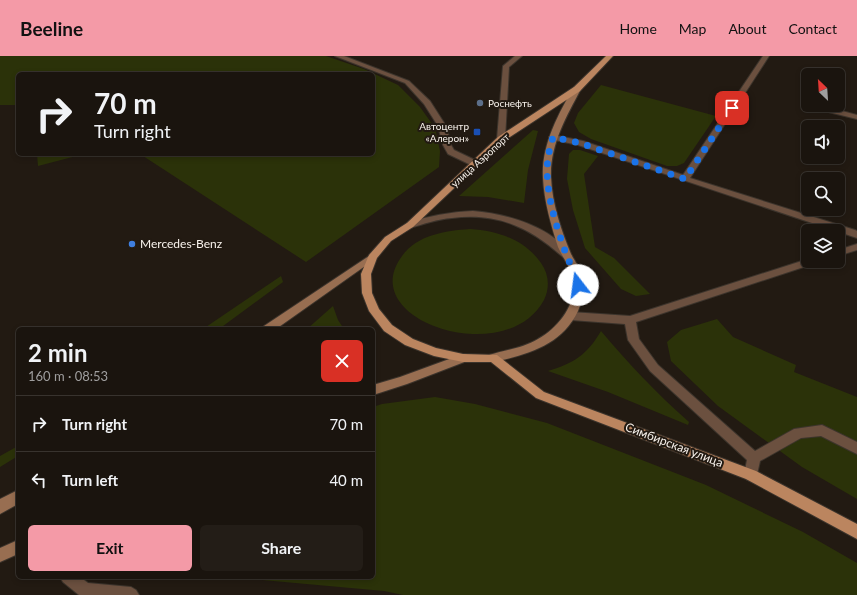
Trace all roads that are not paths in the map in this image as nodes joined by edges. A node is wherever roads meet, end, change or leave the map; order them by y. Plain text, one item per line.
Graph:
1 (338, 56) edge
2 (519, 56) edge
3 (610, 56) edge
4 (766, 56) edge
5 (577, 89) junction
6 (838, 112) edge
7 (857, 117) edge
8 (553, 137) junction
9 (501, 139) junction
10 (474, 164) junction
11 (685, 179) junction
12 (410, 226) junction
13 (857, 235) edge
14 (857, 247) edge
15 (845, 251) edge
16 (567, 256) junction
17 (372, 257) junction
18 (801, 265) edge
19 (571, 316) junction
20 (630, 320) junction
21 (271, 327) edge
22 (463, 358) junction
23 (493, 358) junction
24 (375, 389) edge
25 (857, 448) edge
26 (754, 458) junction
27 (751, 474) junction
28 (16, 497) edge
29 (0, 507) edge
30 (857, 532) edge
31 (16, 548) edge
32 (0, 555) edge
33 (71, 579) edge
34 (131, 595) edge

1 - 10 street
2 - 9 street
3 - 5 main road, улица Аэропорт
4 - 11 street
5 - 8 main road, улица Аэропорт
5 - 9 main road, улица Аэропорт
6 - 7 street
8 - 11 street
8 - 16 main road, улица Аэропорт
9 - 10 main road, улица Аэропорт
10 - 12 main road, улица Аэропорт
11 - 13 street
12 - 16 street, улица Аэропорт
12 - 17 main road, улица Аэропорт
14 - 15 street
16 - 19 main road, улица Аэропорт
17 - 21 main road, улица Аэропорт
17 - 22 main road, улица Аэропорт
18 - 20 street
19 - 20 street
19 - 23 main road, улица Аэропорт
20 - 26 street
22 - 23 main road, улица Аэропорт
22 - 24 main road, улица Аэропорт
23 - 27 main road, Симбирская улица
25 - 26 street
26 - 27 street
27 - 30 main road, Симбирская улица
28 - 29 main road
31 - 32 main road
33 - 34 street

